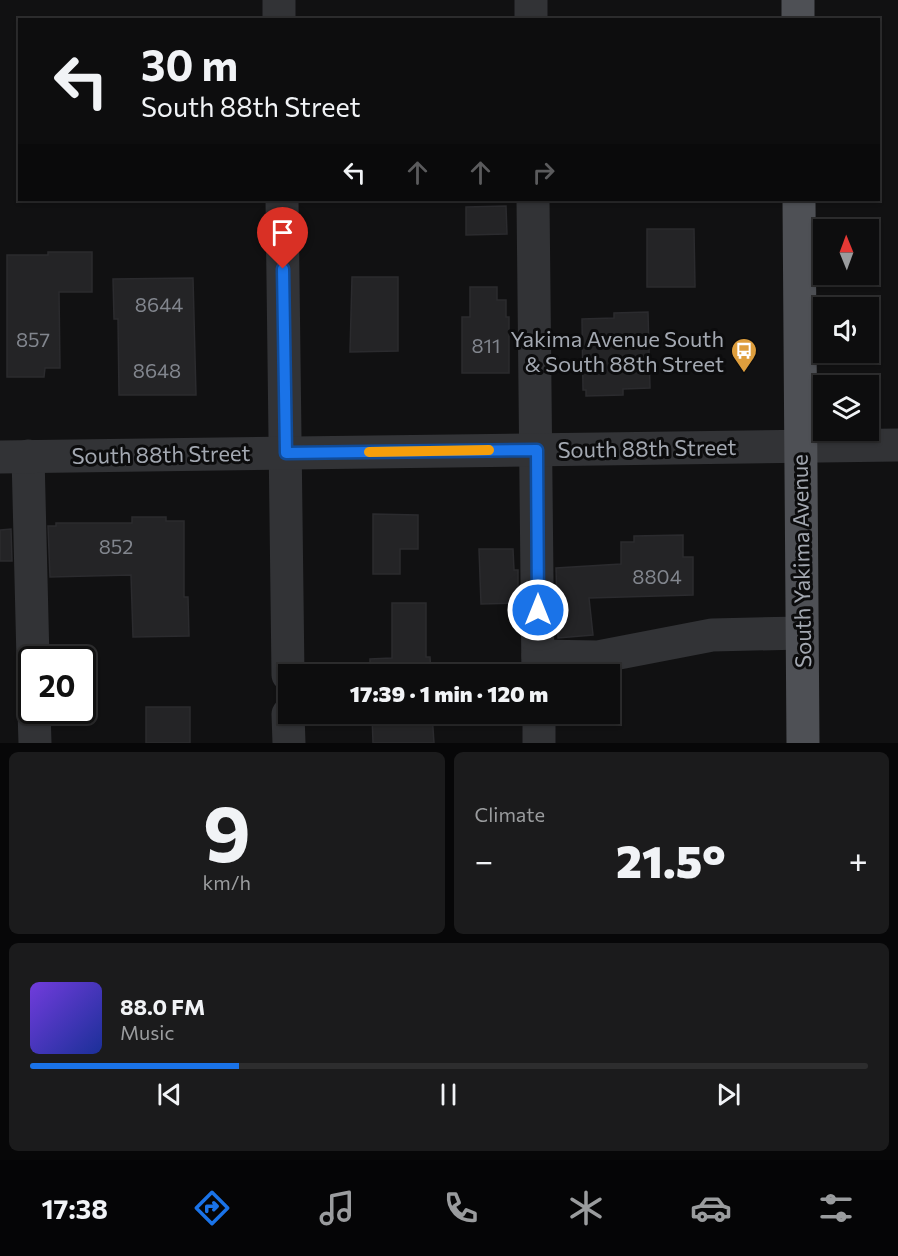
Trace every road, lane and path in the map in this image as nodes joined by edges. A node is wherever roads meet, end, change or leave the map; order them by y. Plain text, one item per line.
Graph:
1 (279, 0) edge
2 (531, 0) edge
3 (798, 0) edge
4 (279, 18) edge
5 (531, 18) edge
6 (798, 18) edge
7 (282, 201) edge
8 (533, 201) edge
9 (799, 201) edge
10 (898, 445) edge
11 (799, 446) junction
12 (537, 450) junction
13 (286, 453) junction
14 (14, 456) edge
15 (801, 633) junction
16 (32, 646) edge
17 (288, 664) edge
18 (538, 664) edge
19 (551, 664) edge
20 (34, 724) edge
21 (288, 724) edge
22 (539, 724) edge
23 (35, 743) edge
24 (289, 743) edge
25 (539, 743) edge
26 (803, 743) edge

1 - 4 street
2 - 5 street
3 - 6 main road
7 - 13 street
8 - 12 street
9 - 11 main road, South Yakima Avenue
10 - 11 street, South 88th Street
11 - 12 street, South 88th Street
11 - 15 main road, South Yakima Avenue
12 - 13 street, South 88th Street
12 - 18 street
13 - 14 street, South 88th Street
13 - 17 street
14 - 16 street
15 - 19 street
15 - 26 main road, South Yakima Avenue
20 - 23 street
21 - 24 street
22 - 25 street

